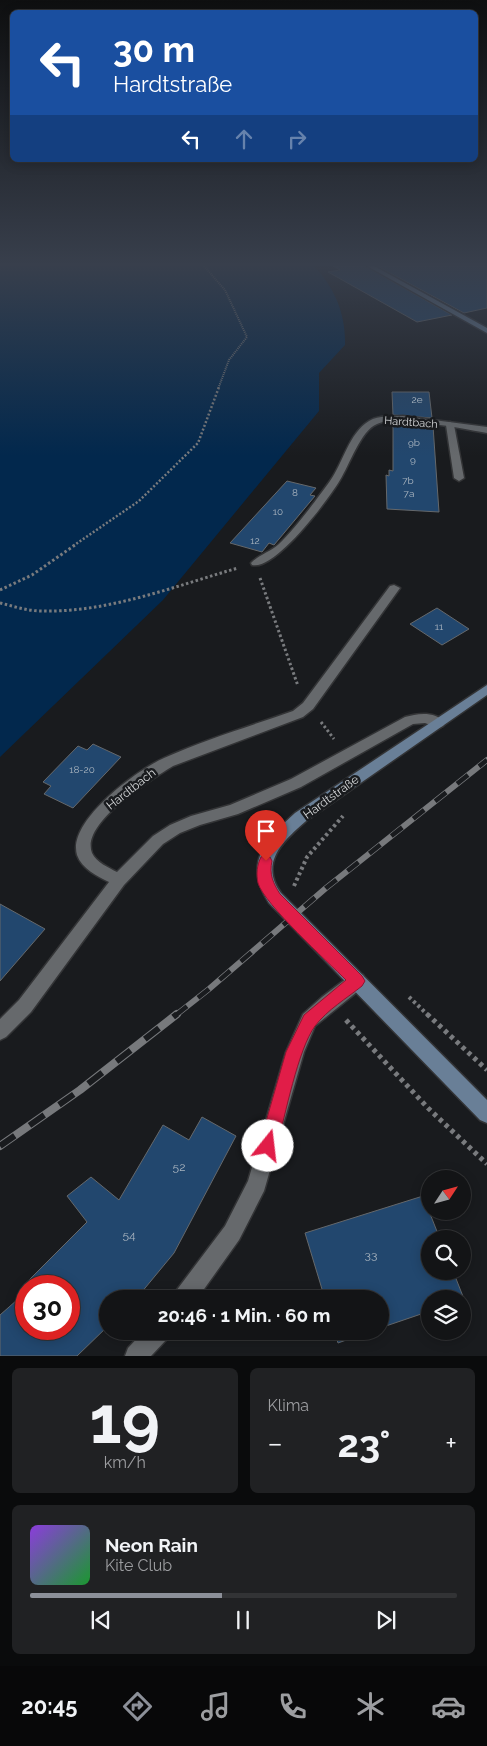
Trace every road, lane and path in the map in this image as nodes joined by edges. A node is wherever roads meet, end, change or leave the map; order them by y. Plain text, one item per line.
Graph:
1 (243, 329) edge
2 (450, 425) junction
3 (487, 430) edge
4 (459, 478) dead end
5 (256, 564) junction
6 (394, 588) dead end
7 (0, 590) edge
8 (0, 603) edge
9 (487, 689) edge
10 (308, 706) junction
11 (438, 723) junction
12 (347, 754) junction
13 (347, 811) dead end
14 (119, 880) junction
15 (292, 893) dead end
16 (357, 981) junction
17 (405, 994) dead end
18 (328, 1003) junction
19 (0, 1031) edge
20 (487, 1070) edge
21 (487, 1113) edge
22 (487, 1164) edge
23 (191, 1290) edge
24 (151, 1340) edge
25 (136, 1356) edge

1 - 7 path
2 - 3 street, Hardtbach
2 - 4 street
2 - 5 street, Hardtbach
5 - 8 path
5 - 10 path
6 - 10 street, Hardtbach
9 - 11 main road, Hardtstraße
10 - 12 path
10 - 14 street, Hardtbach
11 - 12 street
11 - 16 main road, Hardtstraße
12 - 14 street
13 - 15 path
14 - 19 street
16 - 18 street
16 - 21 main road, Hardtstraße
17 - 20 path
18 - 22 path
18 - 23 street
24 - 25 street

